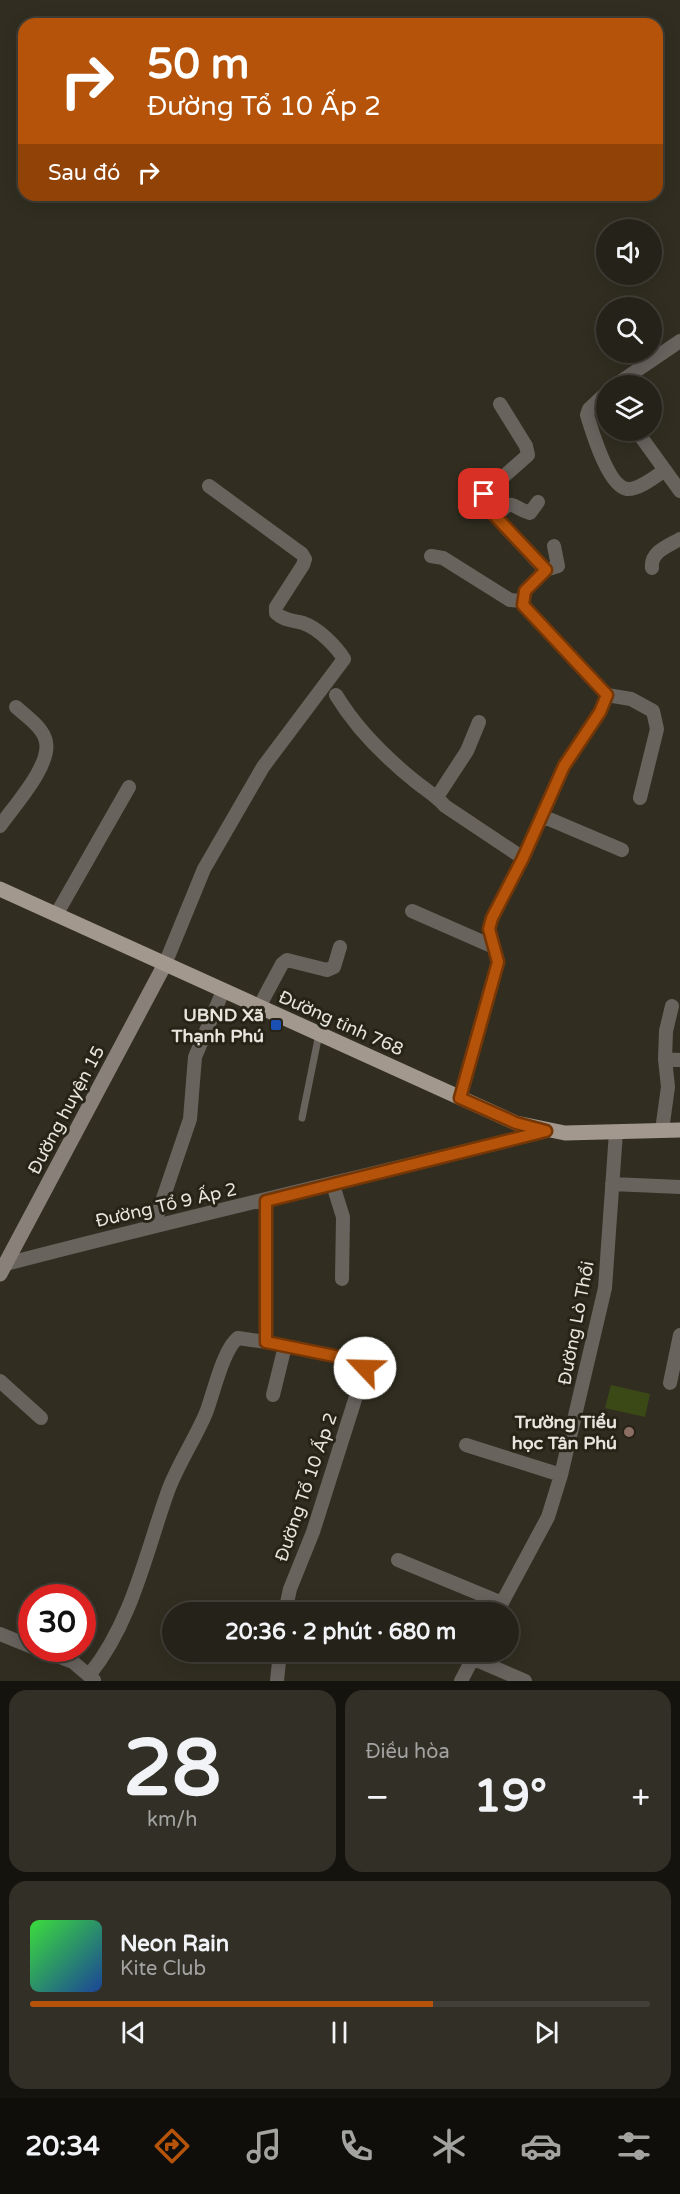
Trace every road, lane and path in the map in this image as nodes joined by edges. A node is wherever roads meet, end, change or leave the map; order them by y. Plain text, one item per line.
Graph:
1 (680, 341) edge
2 (630, 375) edge
3 (596, 402) edge
4 (500, 404) dead end
5 (644, 441) edge
6 (665, 470) junction
7 (209, 486) dead end
8 (680, 491) edge
9 (538, 502) dead end
10 (496, 517) junction
11 (680, 539) edge
12 (554, 546) dead end
13 (431, 556) dead end
14 (652, 568) dead end
15 (546, 570) junction
16 (522, 601) junction
17 (336, 695) dead end
18 (607, 695) junction
19 (16, 707) dead end
20 (479, 722) dead end
21 (129, 787) dead end
22 (437, 797) junction
23 (640, 798) dead end
24 (542, 816) junction
25 (0, 826) edge
26 (622, 850) dead end
27 (523, 858) junction
28 (0, 889) edge
29 (412, 911) dead end
30 (56, 915) junction
31 (340, 947) dead end
32 (494, 947) junction
33 (165, 964) junction
34 (223, 991) junction
35 (672, 1006) dead end
36 (259, 1007) junction
37 (319, 1034) junction
38 (665, 1059) junction
39 (680, 1060) edge
40 (460, 1098) junction
41 (302, 1118) dead end
42 (662, 1130) junction
43 (680, 1130) edge
44 (546, 1131) junction
45 (616, 1132) junction
46 (612, 1184) junction
47 (333, 1185) junction
48 (680, 1187) edge
49 (266, 1201) junction
50 (154, 1225) junction
51 (3, 1269) edge
52 (342, 1279) dead end
53 (680, 1335) edge
54 (266, 1342) junction
55 (285, 1346) junction
56 (0, 1382) edge
57 (670, 1383) dead end
58 (273, 1395) dead end
59 (41, 1418) dead end
60 (466, 1444) dead end
61 (561, 1475) junction
62 (398, 1560) dead end
63 (287, 1602) edge
64 (487, 1602) edge
65 (503, 1602) edge
66 (0, 1634) edge
67 (18, 1641) edge
68 (73, 1662) edge
69 (279, 1662) edge
70 (470, 1662) edge
71 (488, 1662) edge
72 (93, 1678) edge
73 (277, 1681) edge
74 (461, 1681) edge
75 (525, 1681) edge

1 - 2 street
3 - 6 street
4 - 10 street
5 - 6 street
6 - 8 street
7 - 33 street
9 - 10 street
10 - 15 street
11 - 14 street
12 - 15 street
13 - 16 street
15 - 16 street
16 - 18 street
17 - 22 street
18 - 23 street
18 - 24 street
19 - 25 street
20 - 22 street
21 - 30 street
22 - 27 street
24 - 26 street
24 - 27 street
27 - 32 street
28 - 30 main road, Đường tỉnh 768
29 - 32 street
30 - 33 main road, Đường tỉnh 768
31 - 36 street
32 - 40 street
33 - 34 main road, Đường tỉnh 768
33 - 51 street, Đường huyện 15
34 - 36 main road, Đường tỉnh 768
34 - 50 street
35 - 38 street
36 - 37 main road, Đường tỉnh 768
37 - 40 main road, Đường tỉnh 768
37 - 41 lane
38 - 39 street
38 - 42 street
40 - 44 main road, Đường tỉnh 768
42 - 43 main road, Đường tỉnh 768
42 - 45 main road, Đường tỉnh 768
44 - 45 main road, Đường tỉnh 768
44 - 47 street, Đường Tổ 9 Ấp 2
45 - 46 street, Đường Lò Thổi
46 - 48 street
46 - 61 street, Đường Lò Thổi
47 - 49 street, Đường Tổ 9 Ấp 2
47 - 52 street
49 - 50 street, Đường Tổ 9 Ấp 2
49 - 54 street
50 - 51 street, Đường Tổ 9 Ấp 2
53 - 57 street
54 - 55 street, Đường Tổ 10 Ấp 2
54 - 72 street, Đường Tổ 10 Ấp 2
55 - 58 street
55 - 63 street, Đường Tổ 10 Ấp 2
56 - 59 street
60 - 61 street
61 - 65 street, Đường Lò Thổi
62 - 64 street
66 - 67 street
68 - 72 street
69 - 73 street
70 - 74 street
71 - 75 street

